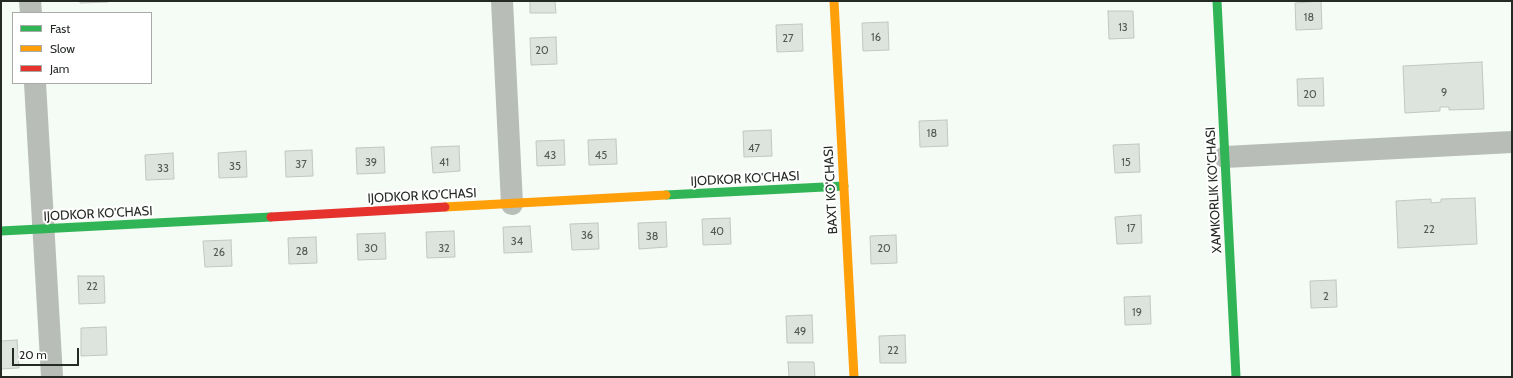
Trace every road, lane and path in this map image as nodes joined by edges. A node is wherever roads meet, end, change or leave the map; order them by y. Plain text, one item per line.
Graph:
1 (30, 1) edge
2 (502, 1) edge
3 (834, 1) edge
4 (1217, 1) edge
5 (31, 12) edge
6 (35, 84) edge
7 (1512, 142) edge
8 (1225, 157) junction
9 (844, 186) junction
10 (512, 204) junction
11 (44, 230) junction
12 (1, 231) edge
13 (52, 377) edge
14 (854, 377) edge
15 (1236, 377) edge

1 - 5 street
2 - 10 street
3 - 9 street, BAXT KO'CHASI
4 - 8 street, XAMKORLIK KO'CHASI
6 - 11 street
7 - 8 street
8 - 15 street, XAMKORLIK KO'CHASI
9 - 10 street, IJODKOR KO'CHASI
9 - 14 street, BAXT KO'CHASI
10 - 11 street, IJODKOR KO'CHASI
11 - 12 street, IJODKOR KO'CHASI
11 - 13 street

